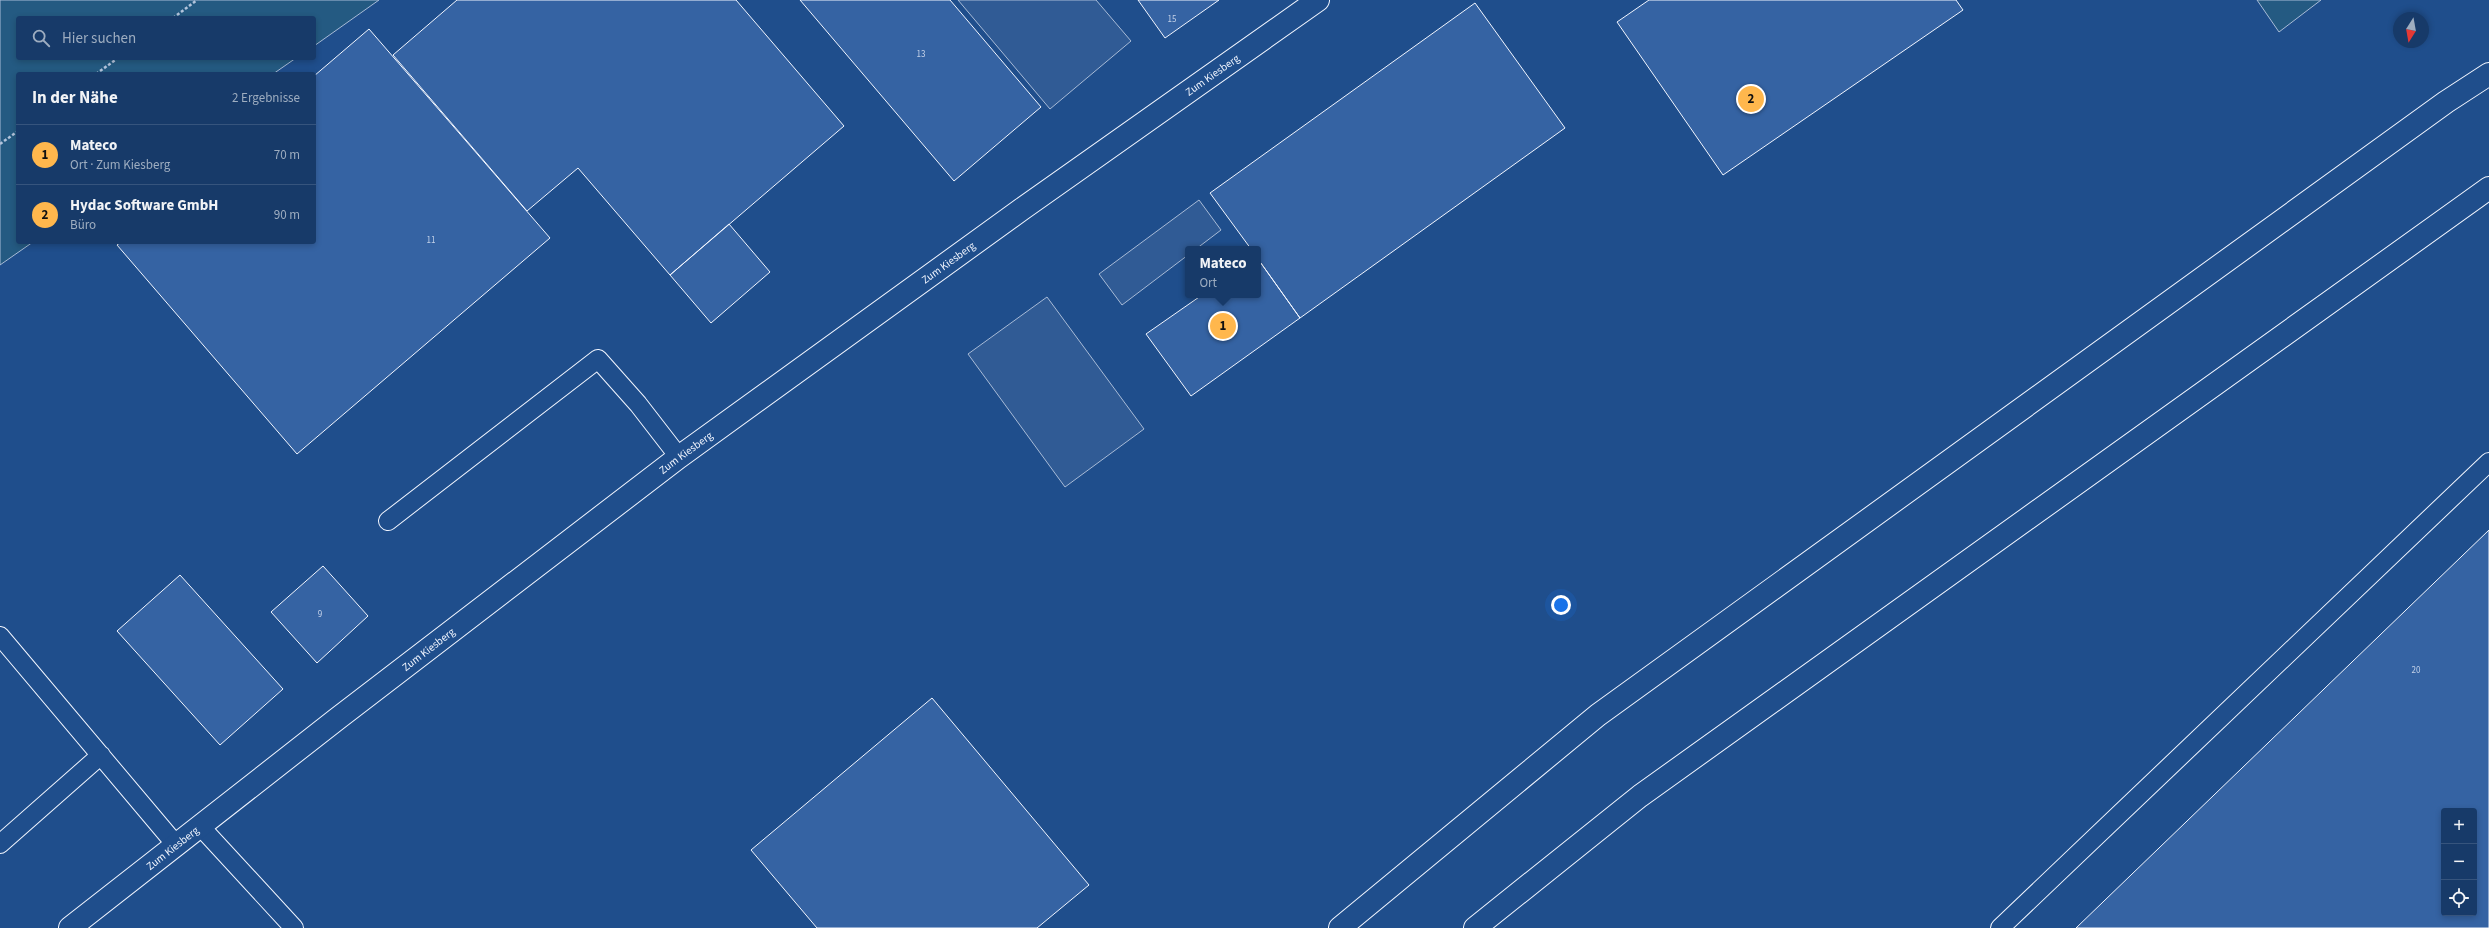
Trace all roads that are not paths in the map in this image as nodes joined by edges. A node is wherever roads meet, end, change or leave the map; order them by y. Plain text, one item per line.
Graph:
1 (1318, 0) edge
2 (2489, 74) edge
3 (2489, 188) edge
4 (679, 456) junction
5 (2489, 462) edge
6 (388, 521) dead end
7 (0, 636) edge
8 (101, 755) junction
9 (200, 826) junction
10 (0, 844) edge
11 (177, 846) junction
12 (70, 928) edge
13 (294, 928) edge
14 (1340, 928) edge
15 (1475, 928) edge
16 (2000, 928) edge

1 - 4 main road, Zum Kiesberg
2 - 14 main road
3 - 15 main road
4 - 6 lane
4 - 9 main road, Zum Kiesberg
5 - 16 lane
7 - 8 lane
8 - 10 lane
8 - 11 lane
9 - 11 main road, Zum Kiesberg
9 - 13 lane
11 - 12 main road, Zum Kiesberg

